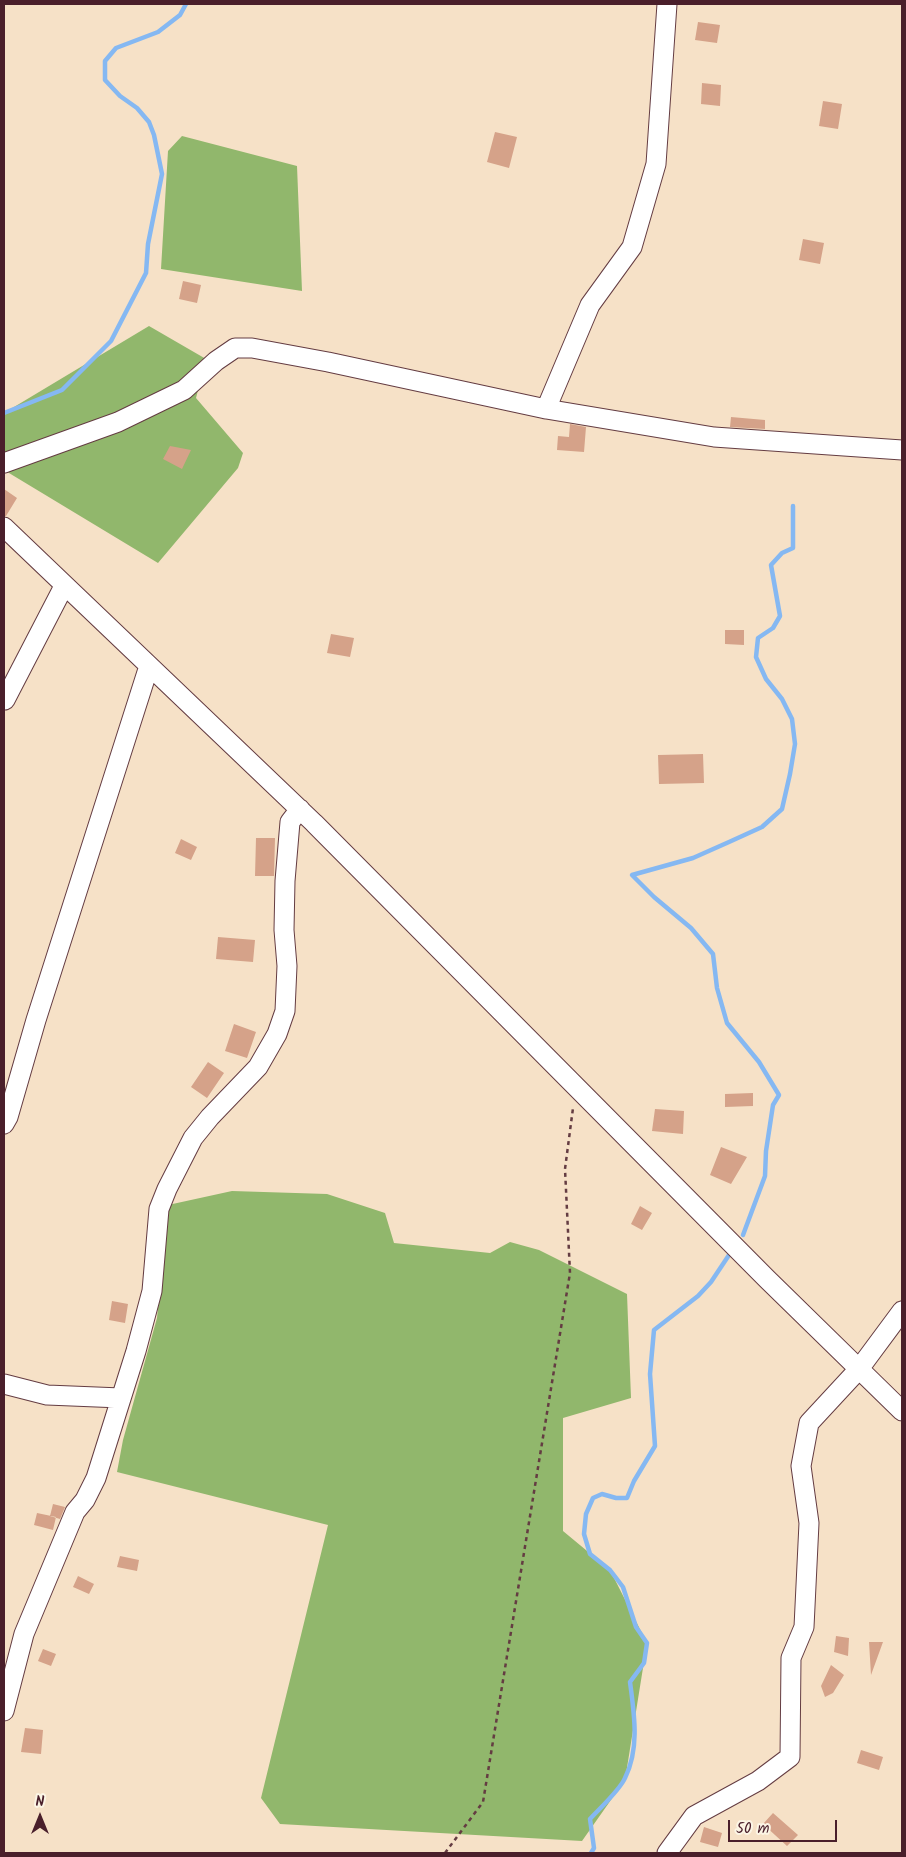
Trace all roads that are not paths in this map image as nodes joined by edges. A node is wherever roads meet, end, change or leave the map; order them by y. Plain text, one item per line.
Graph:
1 (666, 4) edge
2 (546, 409) junction
3 (902, 450) edge
4 (4, 463) edge
5 (4, 527) edge
6 (64, 586) junction
7 (149, 666) junction
8 (6, 700) dead end
9 (300, 809) junction
10 (4, 1124) edge
11 (902, 1311) edge
12 (859, 1369) junction
13 (4, 1384) edge
14 (121, 1398) junction
15 (902, 1411) edge
16 (4, 1711) edge
17 (667, 1853) edge

1 - 2 street
2 - 3 street
2 - 4 street
5 - 6 street
6 - 7 street
6 - 8 street
7 - 9 street
7 - 10 street
9 - 12 street
9 - 14 street
11 - 12 street
12 - 15 street
12 - 17 street
13 - 14 street
14 - 16 street

